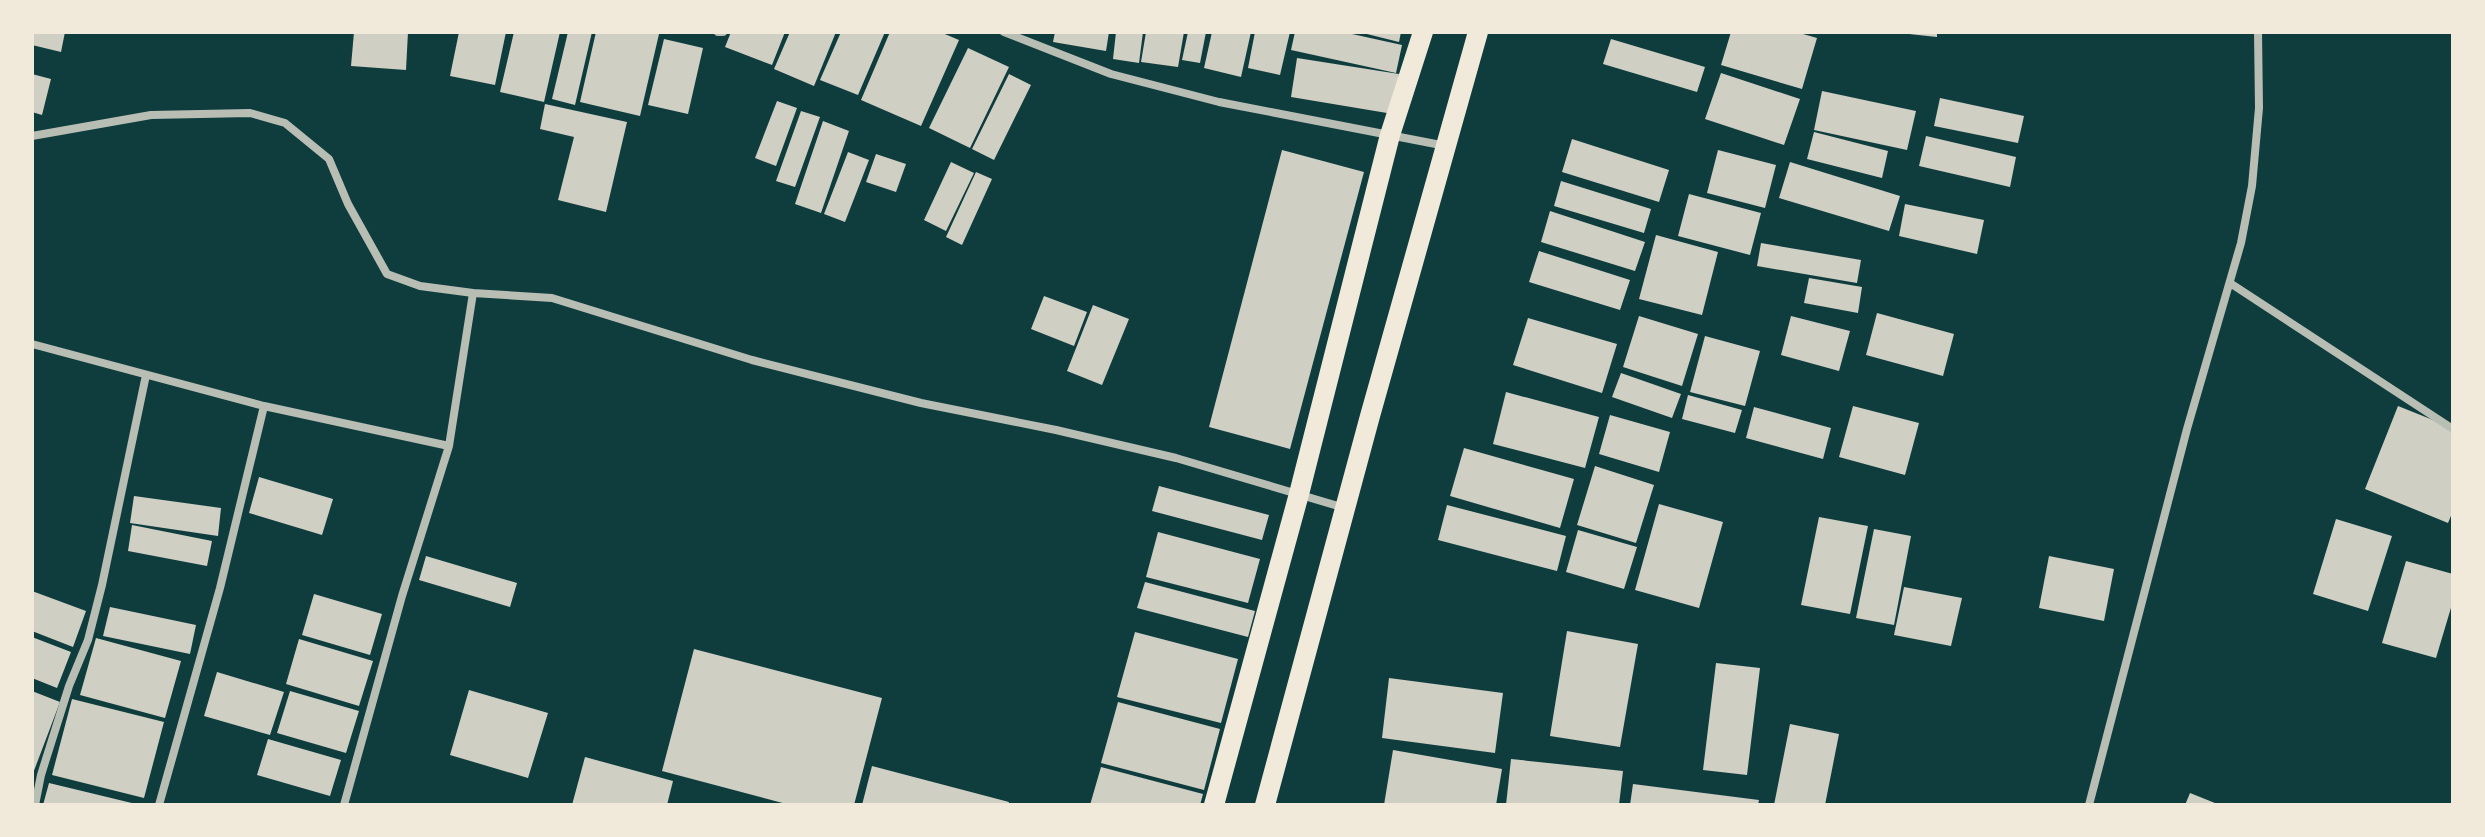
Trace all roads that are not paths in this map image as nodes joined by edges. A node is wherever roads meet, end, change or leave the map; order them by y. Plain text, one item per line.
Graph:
1 (1004, 32) edge
2 (1423, 32) edge
3 (1478, 32) edge
4 (2258, 32) edge
5 (1390, 135) junction
6 (32, 136) edge
7 (1446, 146) junction
8 (2230, 283) junction
9 (473, 293) junction
10 (33, 347) edge
11 (146, 375) junction
12 (264, 406) junction
13 (2453, 429) edge
14 (449, 446) junction
15 (1299, 494) junction
16 (1345, 508) junction
17 (35, 805) edge
18 (159, 805) edge
19 (344, 805) edge
20 (1214, 805) edge
21 (1265, 805) edge
22 (2089, 805) edge

1 - 5 street
2 - 5 main road
3 - 7 main road
4 - 8 street
5 - 7 street
5 - 15 main road
6 - 9 street
7 - 16 main road
8 - 13 street
8 - 22 street
9 - 14 street
9 - 15 street
10 - 11 street
11 - 12 street
11 - 17 street
12 - 14 street
12 - 18 street
14 - 19 street
15 - 16 street
15 - 20 main road
16 - 21 main road

